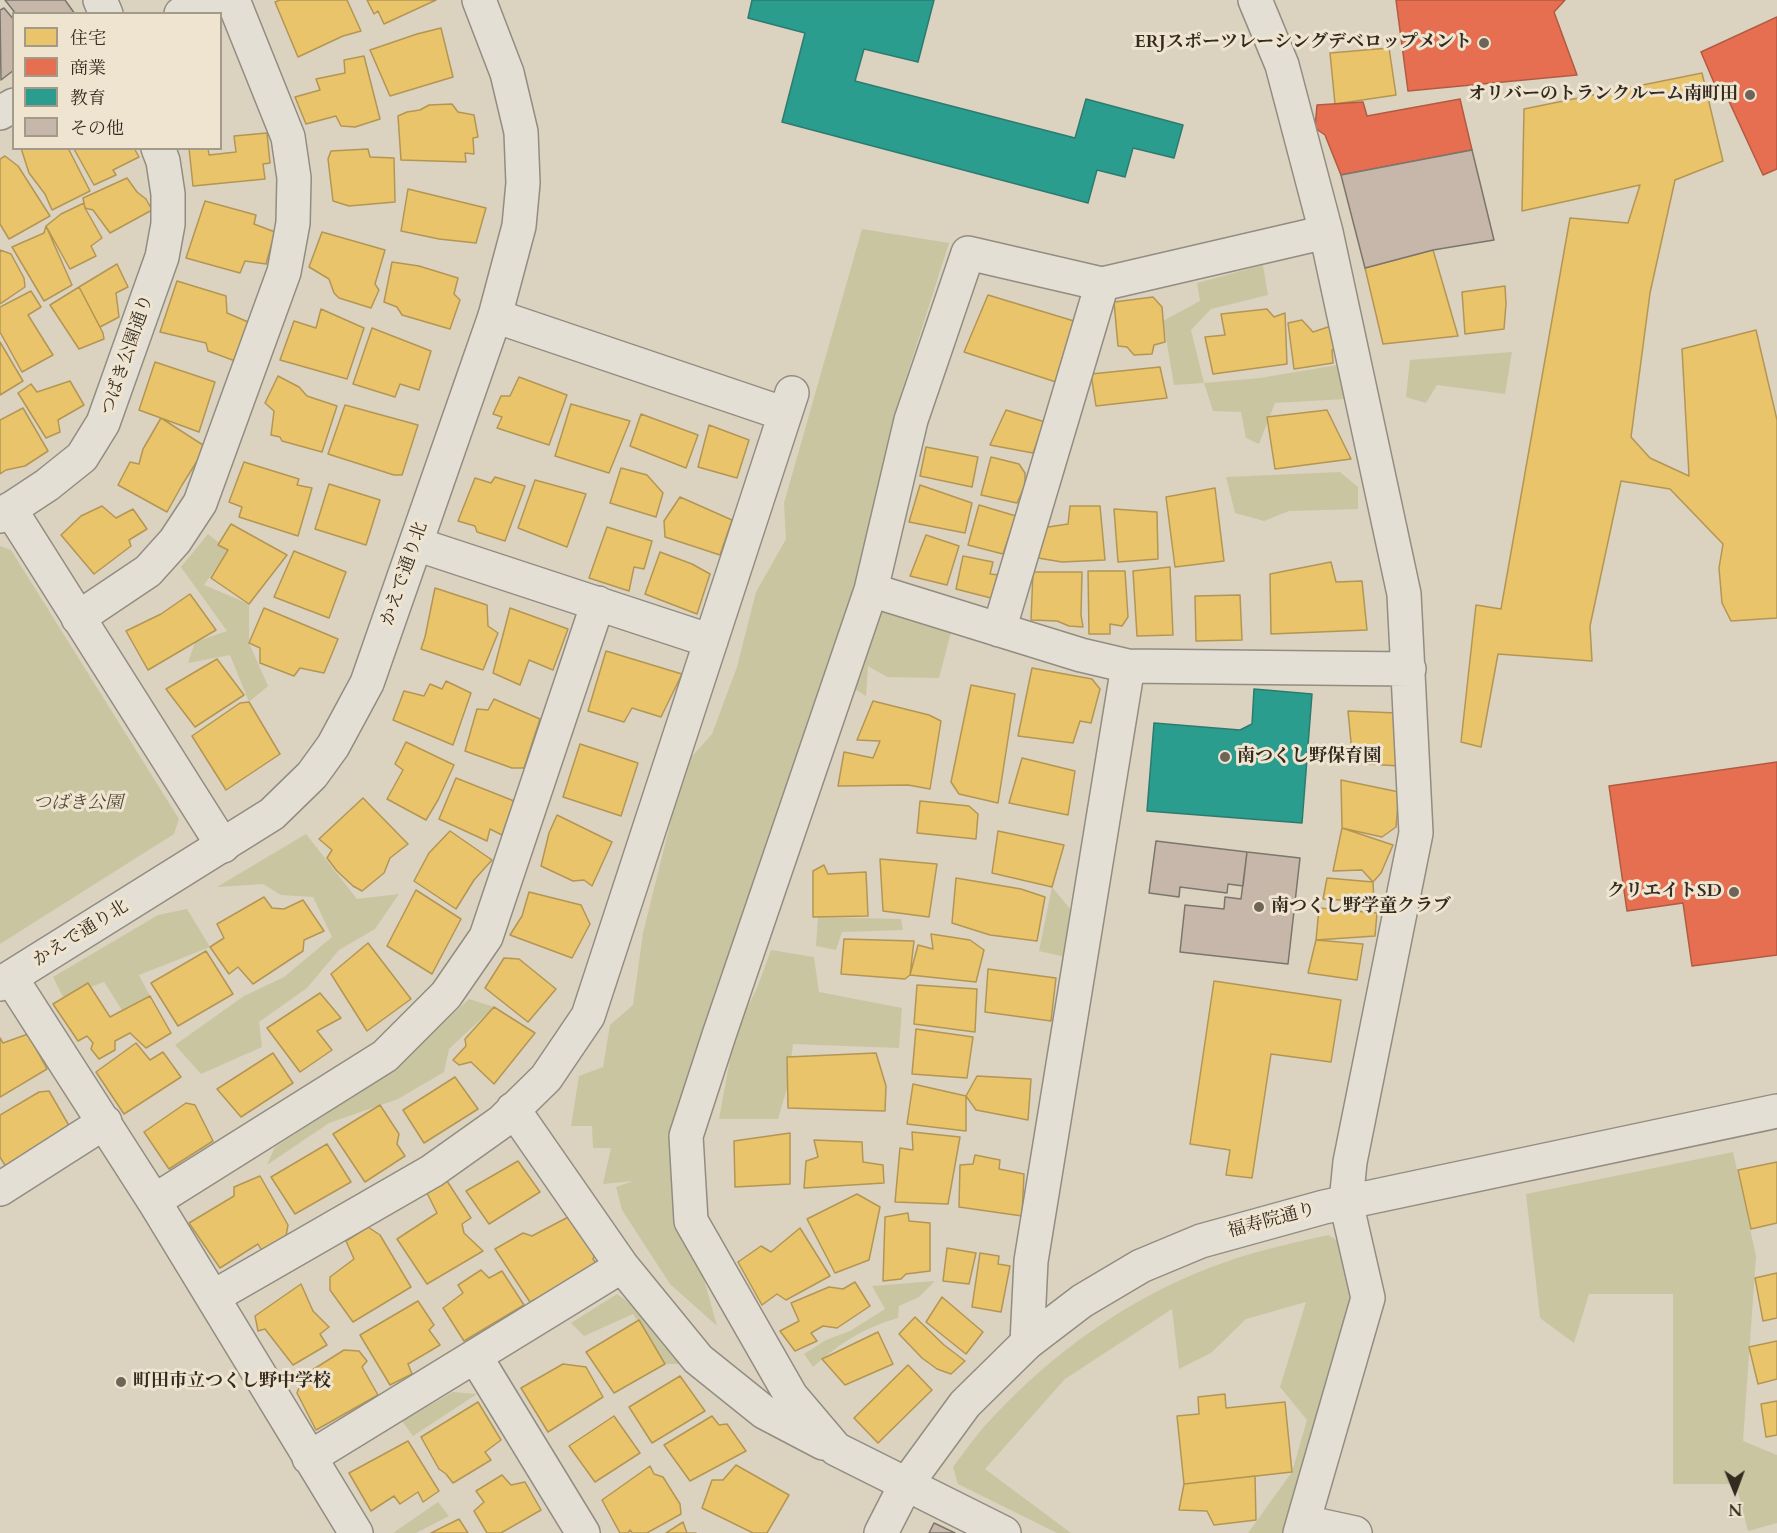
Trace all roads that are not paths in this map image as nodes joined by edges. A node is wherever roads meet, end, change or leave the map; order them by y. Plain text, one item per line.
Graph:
1 (208, 0) edge
2 (233, 0) edge
3 (479, 0) edge
4 (1255, 0) edge
5 (185, 12) edge
6 (159, 150) edge
7 (1326, 232) junction
8 (1102, 284) junction
9 (495, 316) junction
10 (5, 513) edge
11 (416, 544) junction
12 (872, 590) junction
13 (598, 603) junction
14 (78, 618) junction
15 (999, 630) junction
16 (711, 641) junction
17 (1128, 666) junction
18 (1409, 669) junction
19 (223, 846) junction
20 (5, 981) edge
21 (513, 1109) junction
22 (1777, 1111) edge
23 (105, 1122) junction
24 (0, 1189) edge
25 (154, 1201) junction
26 (1346, 1202) junction
27 (622, 1266) junction
28 (213, 1297) junction
29 (1027, 1343) junction
30 (475, 1356) junction
31 (836, 1449) junction
32 (309, 1458) junction
33 (905, 1486) junction
34 (1302, 1528) edge
35 (356, 1533) edge
36 (583, 1533) edge
37 (881, 1533) edge
38 (1004, 1533) edge
39 (1355, 1533) edge

1 - 5 street
2 - 14 street
3 - 9 street, かえで通り北
4 - 7 street
6 - 10 street, つばき公園通り
7 - 8 street
7 - 18 street
8 - 12 street
8 - 15 street
9 - 11 street, かえで通り北
9 - 16 street
10 - 14 street
11 - 13 street
11 - 19 street, かえで通り北
12 - 15 street
12 - 31 street
13 - 16 street
13 - 25 street
14 - 19 street
15 - 17 street
16 - 21 street
17 - 18 street
17 - 29 street
18 - 26 street
19 - 20 street, かえで通り北
20 - 23 street
21 - 27 street
21 - 28 street
22 - 26 street, 福寿院通り
23 - 24 street
23 - 25 street
25 - 28 street
26 - 29 street, 福寿院通り
26 - 34 street
27 - 30 street
27 - 31 street
28 - 32 street
29 - 33 street, 福寿院通り
30 - 32 street
30 - 36 street
31 - 33 street
32 - 35 street
33 - 37 street, 福寿院通り
33 - 38 street
34 - 39 street

